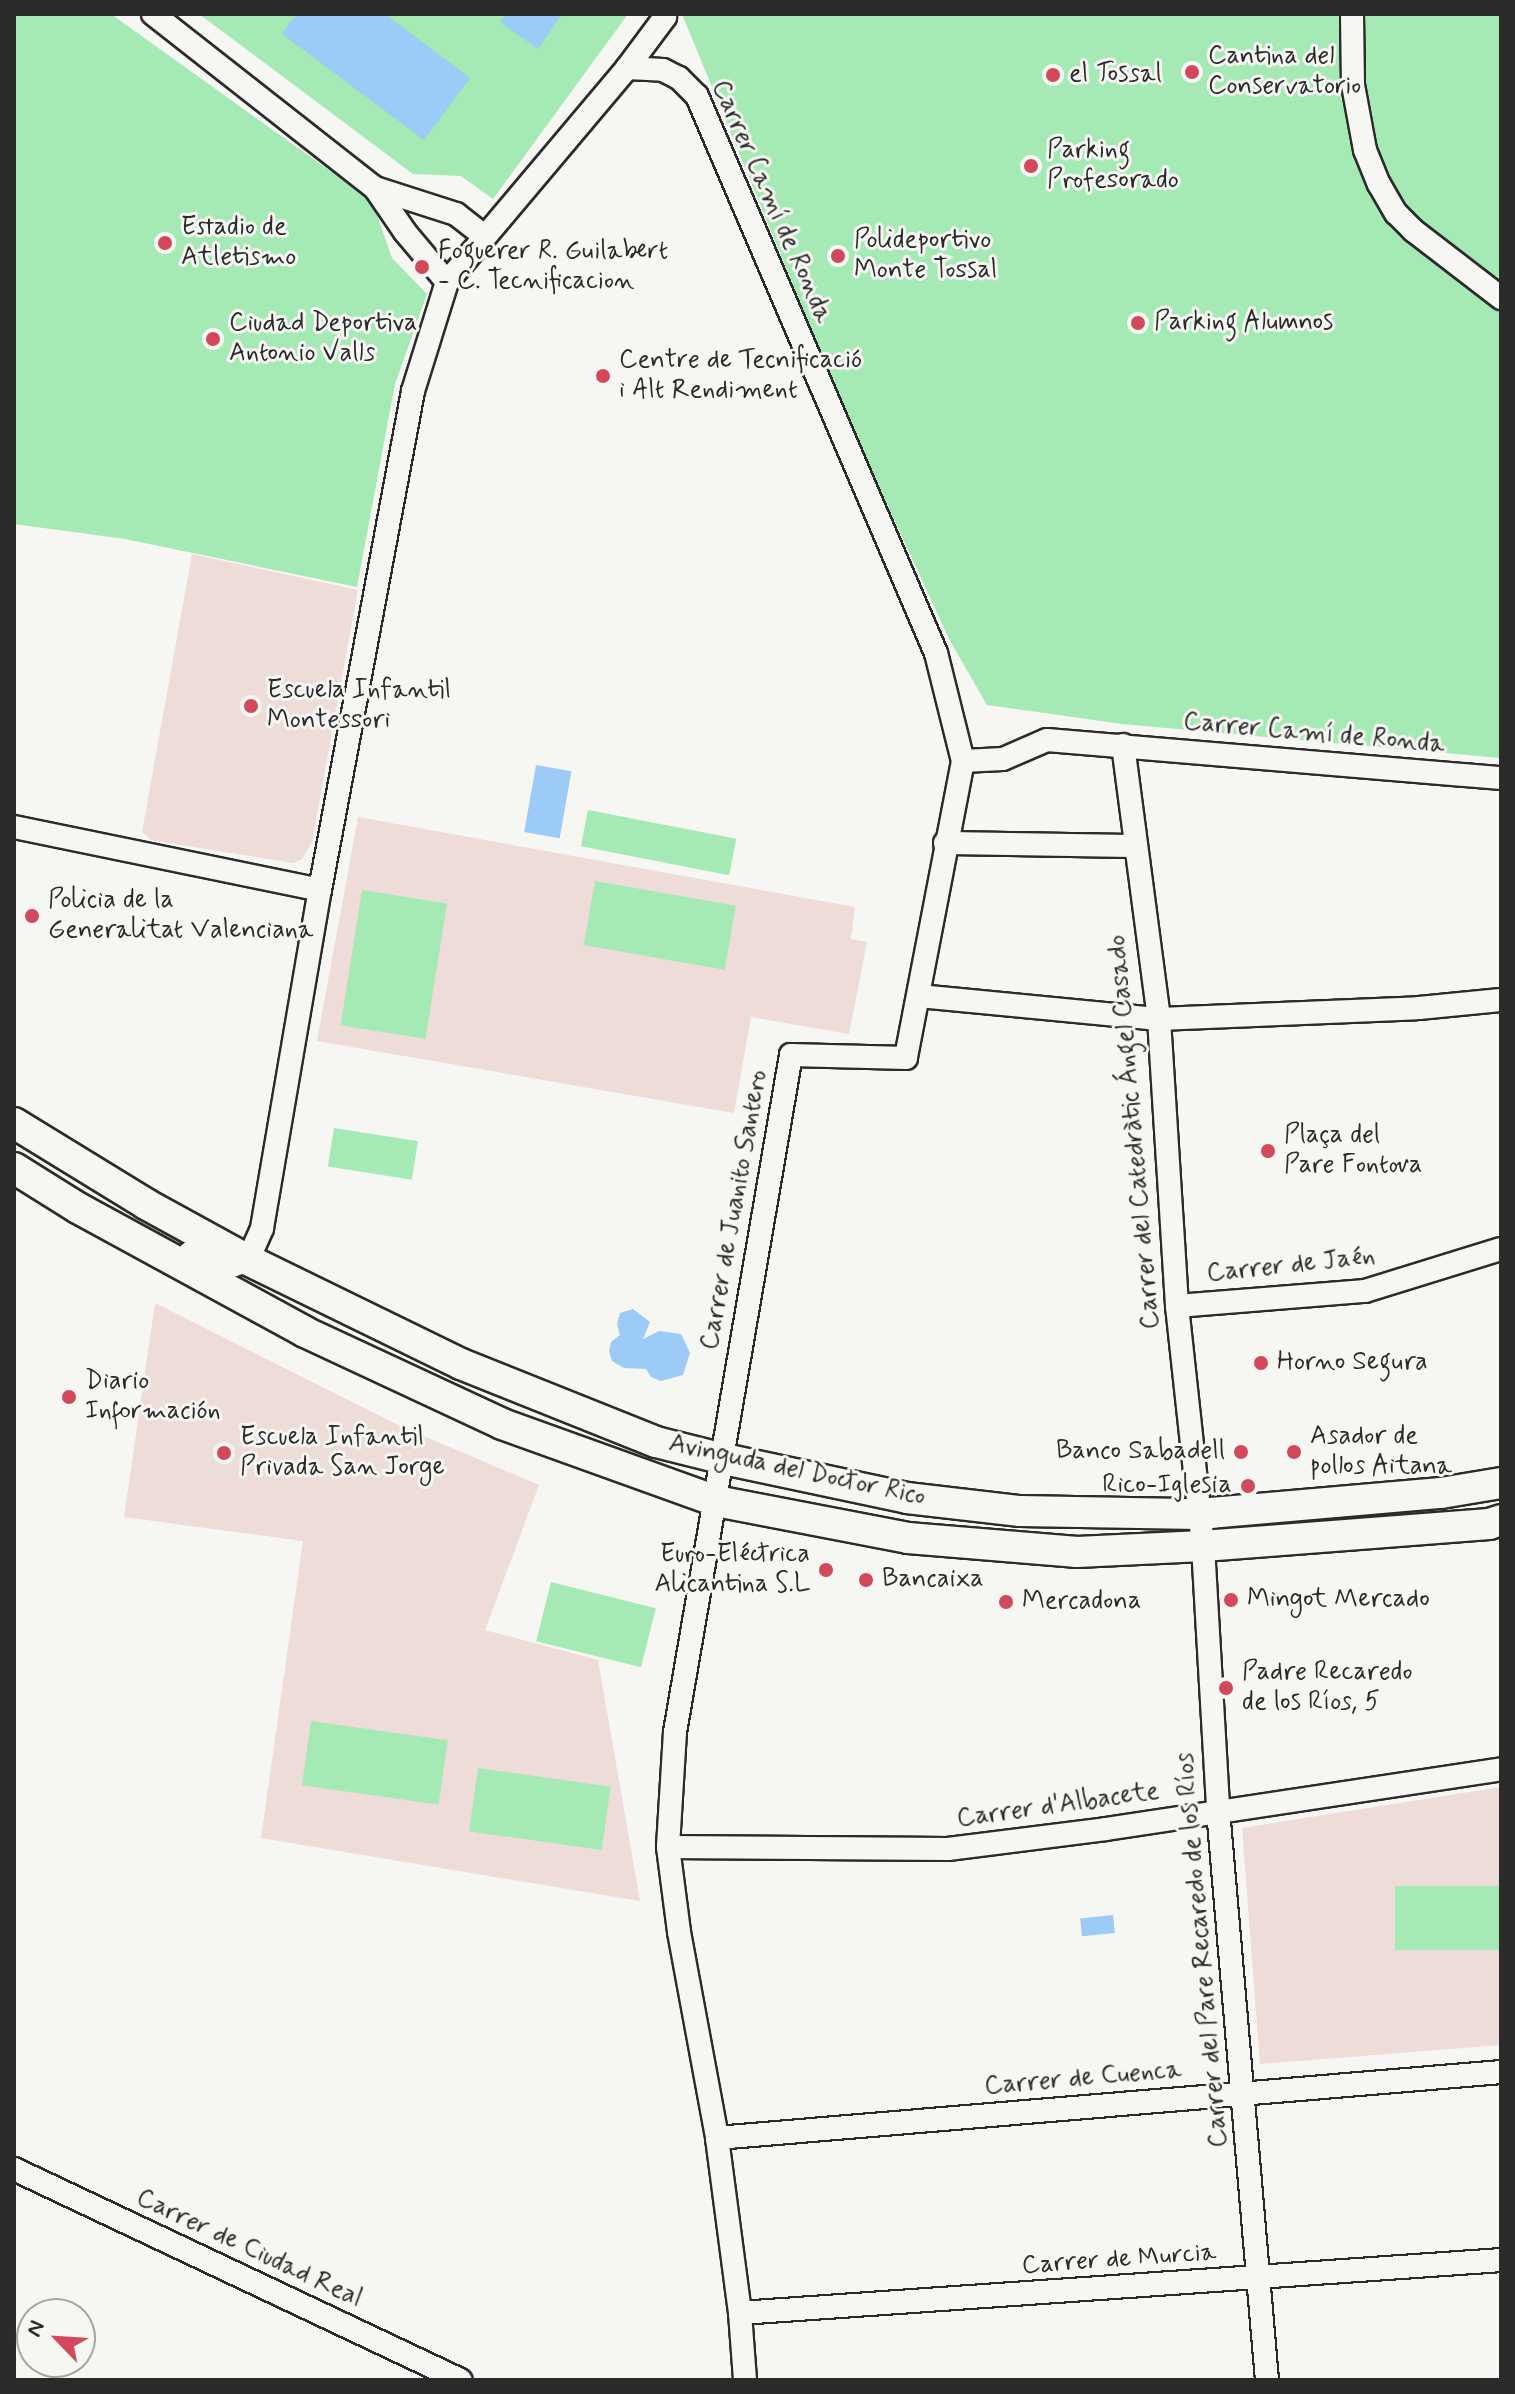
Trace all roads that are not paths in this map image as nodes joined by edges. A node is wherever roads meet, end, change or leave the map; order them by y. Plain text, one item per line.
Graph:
1 (153, 14) edge
2 (1352, 14) edge
3 (664, 16) edge
4 (627, 68) junction
5 (375, 188) junction
6 (484, 236) junction
7 (447, 282) junction
8 (1501, 298) edge
9 (1123, 745) junction
10 (963, 761) junction
11 (1501, 778) edge
12 (14, 827) edge
13 (945, 843) junction
14 (1135, 846) junction
15 (320, 890) junction
16 (919, 996) junction
17 (1501, 1000) edge
18 (1159, 1019) junction
19 (14, 1123) edge
20 (14, 1168) edge
21 (98, 1219) junction
22 (1501, 1249) edge
23 (248, 1260) junction
24 (1177, 1306) junction
25 (724, 1459) junction
26 (716, 1501) junction
27 (1496, 1511) edge
28 (1199, 1514) junction
29 (1203, 1546) junction
30 (1501, 1769) edge
31 (1218, 1810) junction
32 (668, 1847) junction
33 (1501, 2072) edge
34 (1243, 2094) junction
35 (717, 2138) junction
36 (14, 2169) edge
37 (1501, 2260) edge
38 (1258, 2279) junction
39 (740, 2313) junction
40 (461, 2380) edge
41 (745, 2380) edge
42 (1267, 2380) edge

1 - 5 street
2 - 8 street
3 - 4 street
4 - 6 street
4 - 10 street, Carrer Camí de Ronda
5 - 6 street
5 - 7 street
6 - 7 street
7 - 15 street
9 - 10 street, Carrer Camí de Ronda
9 - 11 street, Carrer Camí de Ronda
9 - 14 street, Carrer del Catedràtic Ángel Casado
10 - 13 street, Carrer de Juanito Santero
12 - 15 street
13 - 14 street
13 - 16 street, Carrer de Juanito Santero
14 - 18 street, Carrer del Catedràtic Ángel Casado
15 - 23 street
16 - 18 street
16 - 25 street, Carrer de Juanito Santero
17 - 18 street
18 - 24 street, Carrer del Catedràtic Ángel Casado
19 - 23 street, Avinguda del Doctor Rico
20 - 21 street, Avinguda del Doctor Rico
21 - 23 street, Avinguda del Doctor Rico
21 - 26 street, Avinguda del Doctor Rico
22 - 24 street, Carrer de Jaén
23 - 25 street, Avinguda del Doctor Rico
24 - 28 street, Carrer del Catedràtic Ángel Casado
25 - 26 street, Carrer de Juanito Santero
25 - 28 street, Avinguda del Doctor Rico
26 - 29 street, Avinguda del Doctor Rico
26 - 32 street, Carrer de Juanito Santero
27 - 28 street, Avinguda del Doctor Rico
27 - 29 street, Avinguda del Doctor Rico
28 - 29 street, Carrer del Pare Recaredo de los Ríos
29 - 31 street, Carrer del Pare Recaredo de los Ríos
30 - 31 street, Carrer d'Albacete
31 - 32 street, Carrer d'Albacete
31 - 34 street, Carrer del Pare Recaredo de los Ríos
32 - 35 street, Carrer de Juanito Santero
33 - 34 street, Carrer de Cuenca
34 - 35 street, Carrer de Cuenca
34 - 38 street, Carrer del Pare Recaredo de los Ríos
35 - 39 street, Carrer de Juanito Santero
36 - 40 street, Carrer de Ciudad Real
37 - 38 street, Carrer de Murcia
38 - 39 street, Carrer de Murcia
38 - 42 street, Carrer del Pare Recaredo de los Ríos
39 - 41 street, Carrer de Juanito Santero

